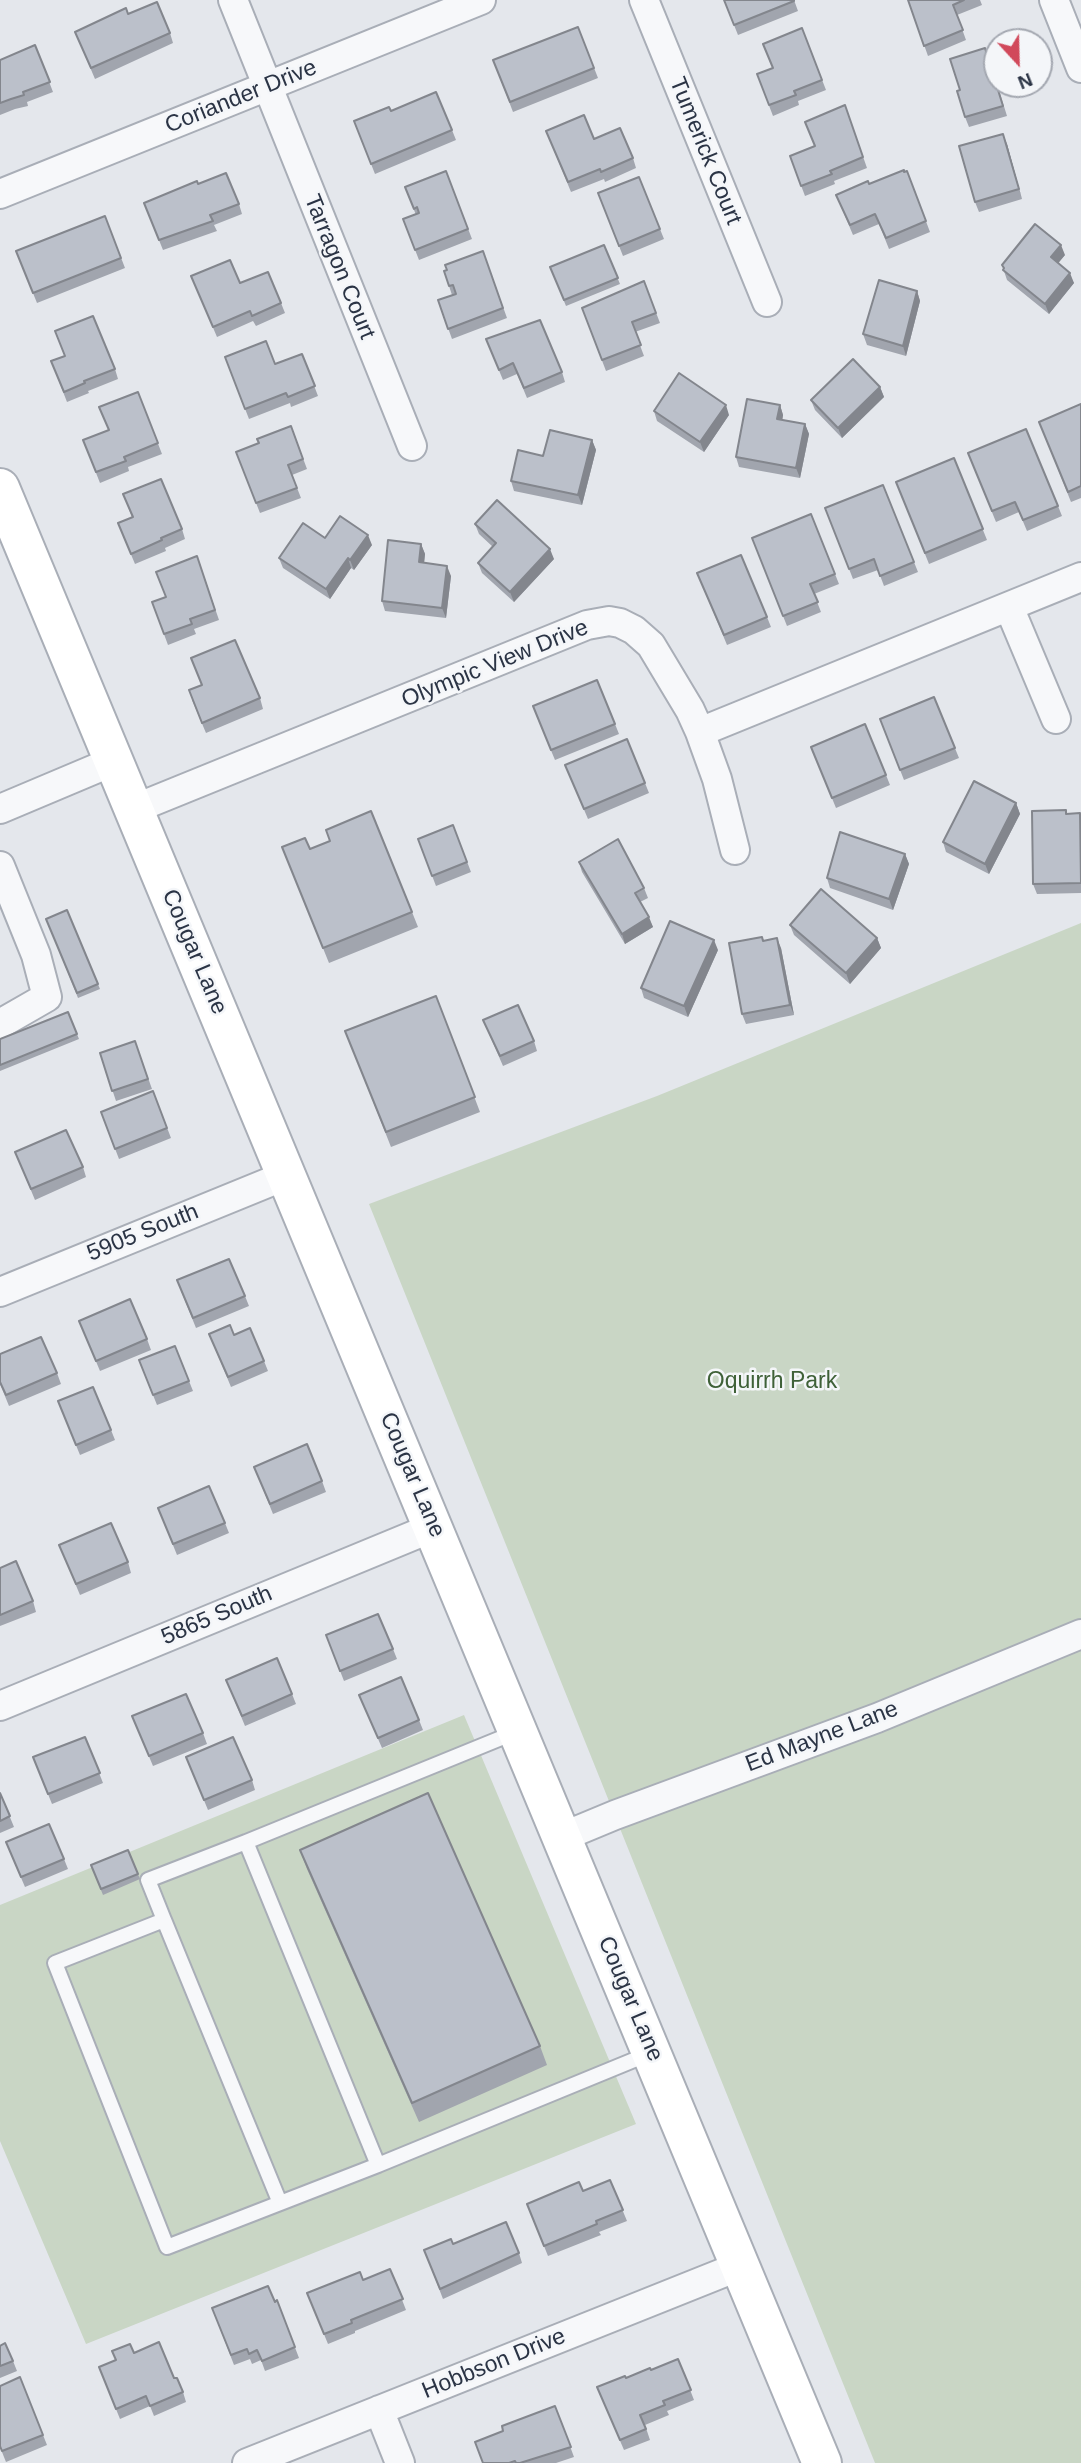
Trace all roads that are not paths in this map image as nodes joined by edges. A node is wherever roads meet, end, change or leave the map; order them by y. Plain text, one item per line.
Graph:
1 (233, 0) edge
2 (481, 0) edge
3 (644, 0) edge
4 (1054, 0) edge
5 (1081, 68) edge
6 (269, 86) junction
7 (0, 194) edge
8 (767, 302) dead end
9 (412, 446) dead end
10 (0, 488) edge
11 (1081, 577) edge
12 (1009, 607) junction
13 (1056, 719) dead end
14 (700, 733) junction
15 (114, 761) junction
16 (0, 808) edge
17 (134, 809) junction
18 (735, 850) dead end
19 (0, 866) edge
20 (0, 1024) edge
21 (286, 1175) junction
22 (0, 1292) edge
23 (434, 1527) junction
24 (1081, 1634) edge
25 (0, 1706) edge
26 (517, 1731) junction
27 (562, 1837) junction
28 (246, 1842) junction
29 (164, 1920) junction
30 (652, 2053) junction
31 (378, 2165) junction
32 (280, 2203) junction
33 (740, 2266) junction
34 (379, 2410) junction
35 (247, 2463) edge
36 (400, 2463) edge
37 (822, 2463) edge

1 - 6 street, Tarragon Court
2 - 6 street, Coriander Drive
3 - 8 street, Tumerick Court
4 - 5 street
6 - 7 street, Coriander Drive
6 - 9 street, Tarragon Court
10 - 15 main road, Cougar Lane
11 - 12 street
12 - 13 street
12 - 14 street
14 - 17 street, Olympic View Drive
14 - 18 street
15 - 16 street
15 - 17 main road, Cougar Lane
17 - 21 main road, Cougar Lane
19 - 20 street
21 - 22 street, 5905 South
21 - 23 main road, Cougar Lane
23 - 25 street, 5865 South
23 - 26 main road, Cougar Lane
24 - 27 street, Ed Mayne Lane
26 - 27 main road, Cougar Lane
26 - 28 lane
27 - 30 main road, Cougar Lane
28 - 29 lane
28 - 31 lane
29 - 32 lane
29 - 32 lane
30 - 31 lane
30 - 33 main road, Cougar Lane
31 - 32 lane
33 - 34 street, Hobbson Drive
33 - 37 main road, Cougar Lane
34 - 35 street, Hobbson Drive
34 - 36 street

